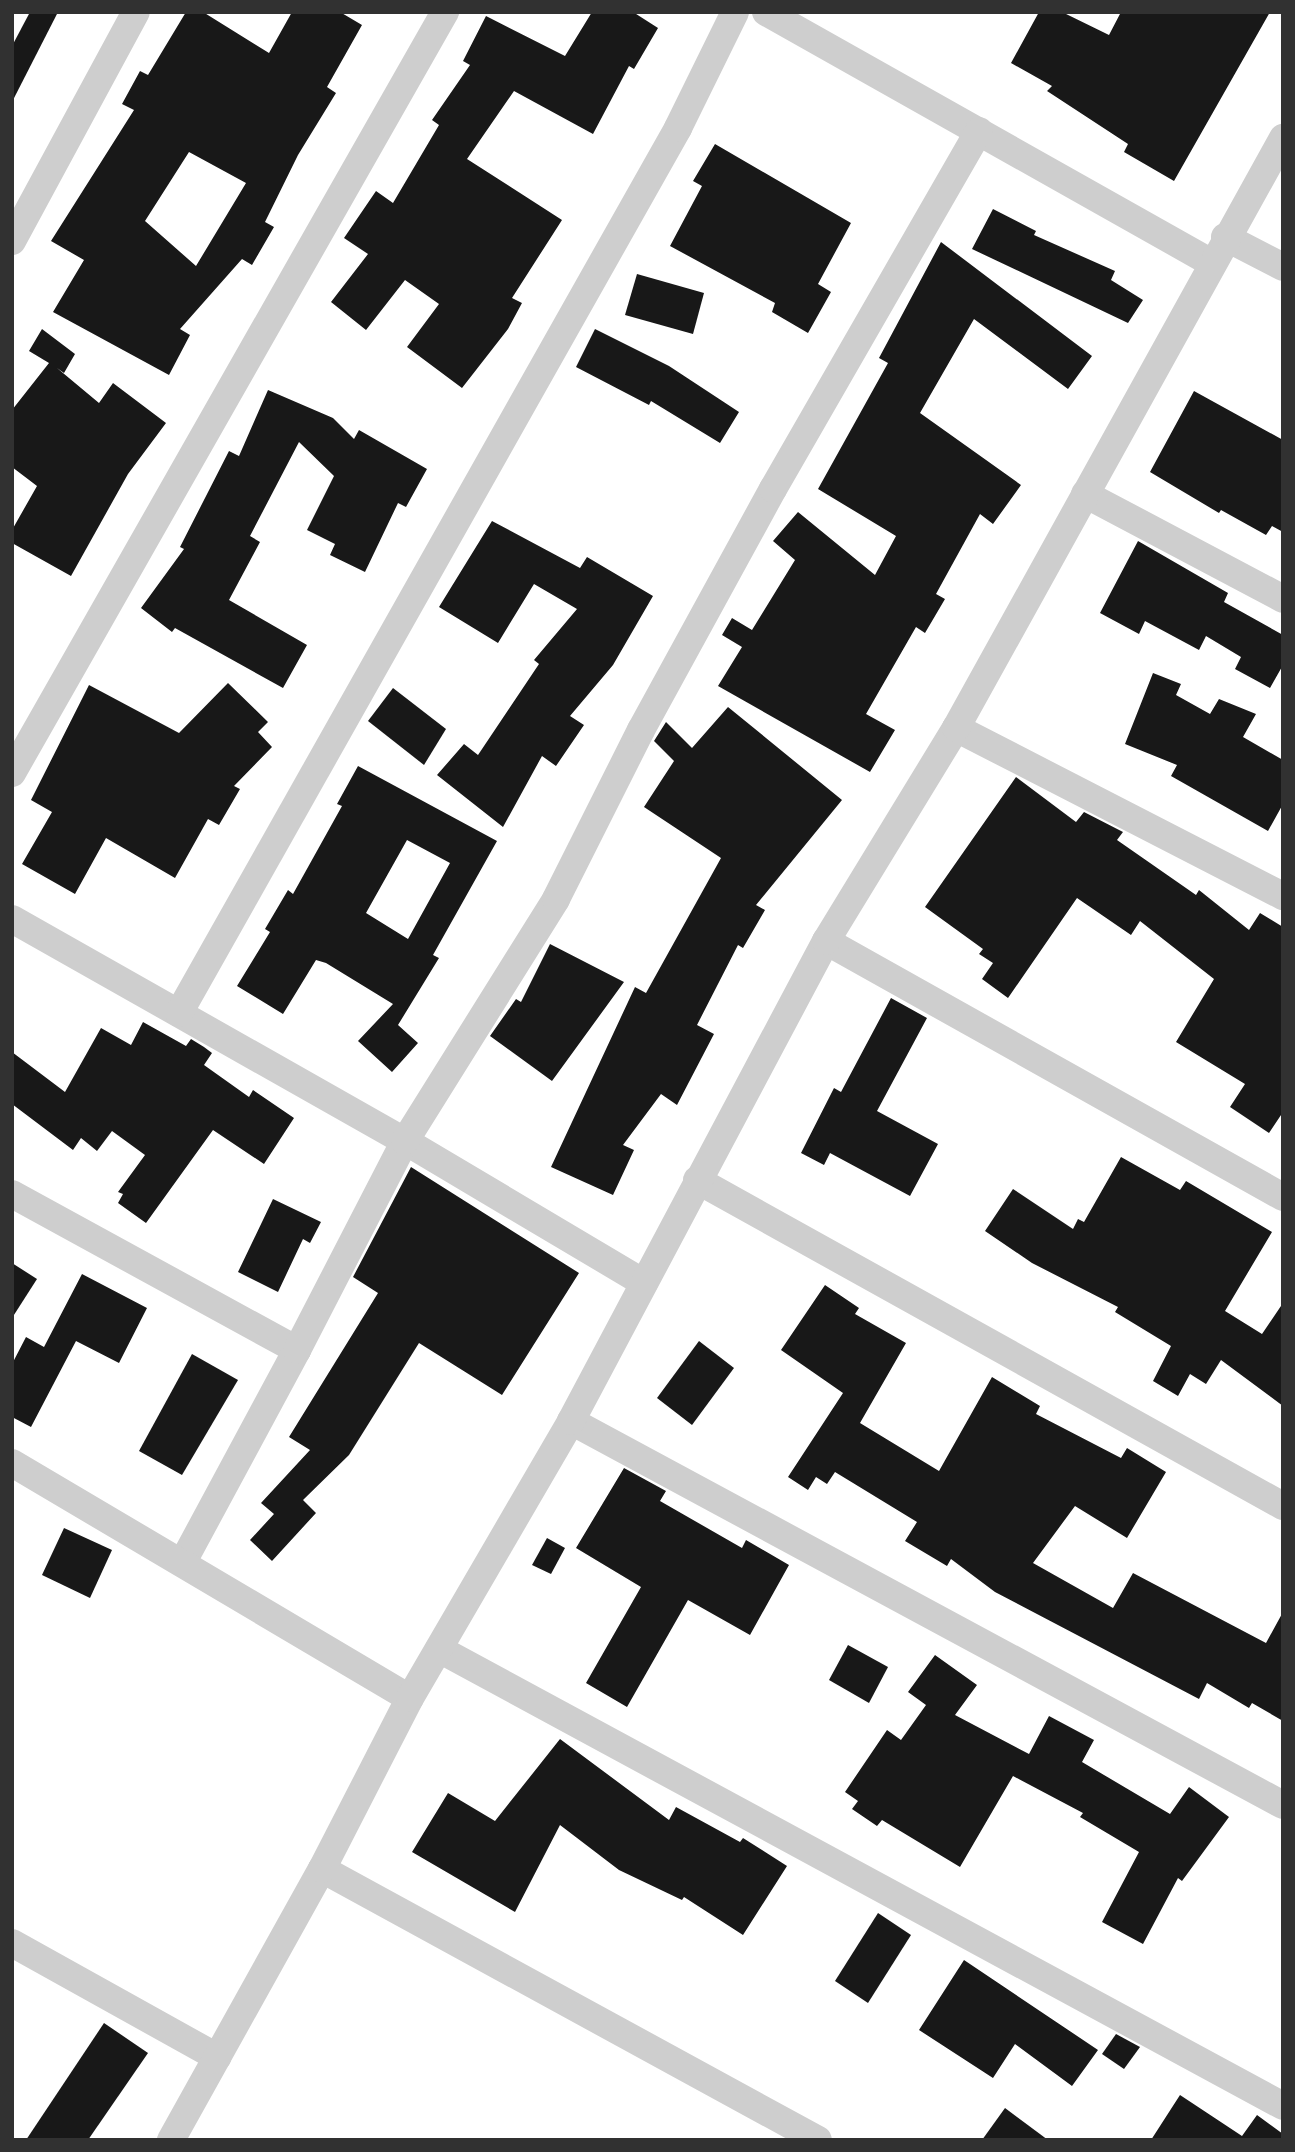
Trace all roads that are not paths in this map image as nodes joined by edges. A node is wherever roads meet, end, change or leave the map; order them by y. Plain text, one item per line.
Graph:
1 (136, 12) edge
2 (445, 12) edge
3 (735, 12) edge
4 (766, 12) edge
5 (979, 131) junction
6 (1283, 138) edge
7 (1225, 236) junction
8 (12, 242) edge
9 (1210, 261) junction
10 (1283, 267) edge
11 (1085, 494) junction
12 (1283, 600) edge
13 (956, 728) junction
14 (12, 773) edge
15 (1283, 896) edge
16 (12, 919) edge
17 (826, 941) junction
18 (179, 1013) junction
19 (405, 1140) junction
20 (697, 1180) junction
21 (12, 1194) edge
22 (1283, 1197) edge
23 (644, 1283) junction
24 (297, 1350) junction
25 (571, 1421) junction
26 (12, 1463) edge
27 (1283, 1506) edge
28 (183, 1562) junction
29 (439, 1648) junction
30 (410, 1698) junction
31 (1283, 1805) edge
32 (322, 1869) junction
33 (12, 1943) edge
34 (217, 2057) junction
35 (1283, 2106) edge
36 (172, 2140) edge
37 (818, 2140) edge

1 - 8 street
2 - 14 street
3 - 18 street
4 - 5 street
5 - 9 street
5 - 19 street
6 - 7 street
7 - 9 street
7 - 10 street
9 - 11 street
11 - 12 street
11 - 13 street
13 - 15 street
13 - 17 street
16 - 18 street
17 - 20 street
17 - 22 street
18 - 19 street
19 - 23 street
19 - 24 street
20 - 23 street
20 - 27 street
21 - 24 street
23 - 25 street
24 - 28 street
25 - 29 street
25 - 31 street
26 - 28 street
28 - 30 street
29 - 30 street
29 - 35 street
30 - 32 street
32 - 34 street
32 - 37 street
33 - 34 street
34 - 36 street

